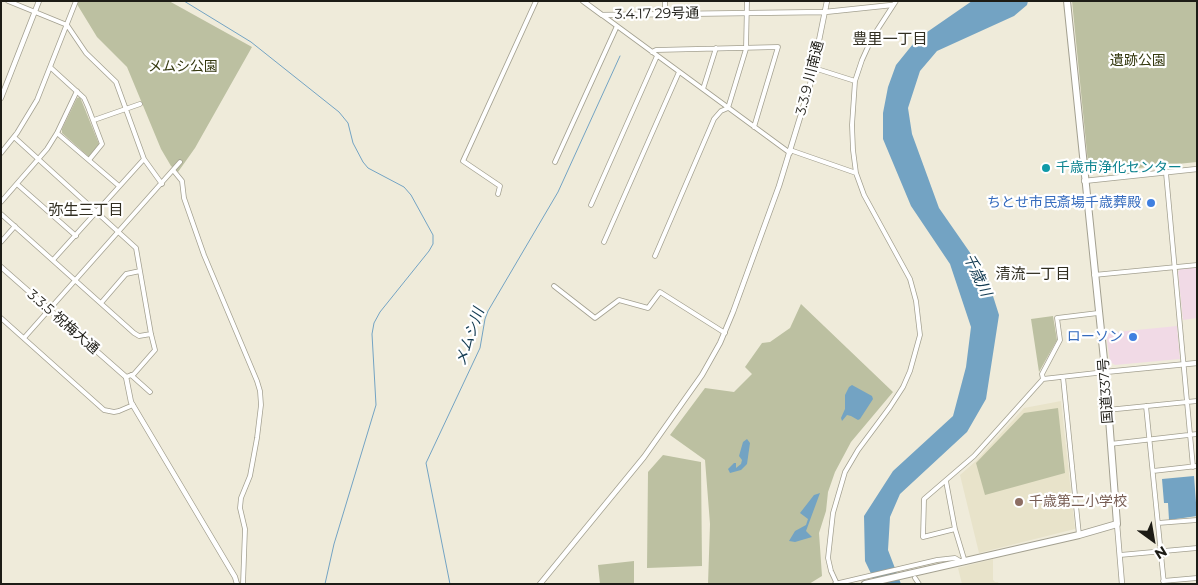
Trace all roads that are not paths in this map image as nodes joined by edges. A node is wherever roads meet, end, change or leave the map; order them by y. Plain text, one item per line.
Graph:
1 (8, 1) edge
2 (38, 1) edge
3 (76, 1) edge
4 (536, 1) edge
5 (583, 1) edge
6 (665, 1) edge
7 (747, 1) edge
8 (827, 1) edge
9 (871, 1) edge
10 (1067, 1) edge
11 (894, 3) edge
12 (871, 8) junction
13 (35, 11) junction
14 (825, 12) junction
15 (747, 13) junction
16 (665, 14) junction
17 (602, 15) junction
18 (67, 25) junction
19 (617, 26) junction
20 (746, 47) junction
21 (716, 48) junction
22 (652, 52) junction
23 (657, 56) junction
24 (50, 68) junction
25 (814, 68) junction
26 (679, 72) junction
27 (855, 81) junction
28 (703, 89) junction
29 (77, 91) junction
30 (1, 98) edge
31 (140, 104) dead end
32 (728, 108) junction
33 (126, 110) junction
34 (94, 120) junction
35 (754, 127) junction
36 (57, 133) junction
37 (14, 137) junction
38 (790, 152) junction
39 (1, 153) edge
40 (39, 159) junction
41 (144, 159) junction
42 (89, 160) junction
43 (180, 162) dead end
44 (555, 162) dead end
45 (1197, 169) edge
46 (173, 170) junction
47 (1166, 172) junction
48 (856, 173) junction
49 (1084, 181) junction
50 (17, 184) junction
51 (162, 184) junction
52 (120, 186) junction
53 (498, 194) dead end
54 (1, 202) edge
55 (591, 205) dead end
56 (97, 211) junction
57 (1, 214) edge
58 (15, 226) junction
59 (120, 231) junction
60 (76, 236) junction
61 (1, 242) edge
62 (604, 242) dead end
63 (655, 256) dead end
64 (53, 260) junction
65 (1197, 265) edge
66 (1, 267) edge
67 (1175, 267) junction
68 (140, 271) junction
69 (1094, 275) junction
70 (76, 280) junction
71 (554, 286) dead end
72 (101, 303) junction
73 (49, 310) junction
74 (1098, 314) junction
75 (1, 318) edge
76 (725, 333) junction
77 (151, 334) junction
78 (24, 338) junction
79 (1197, 363) edge
80 (1184, 364) junction
81 (1105, 372) junction
82 (128, 376) junction
83 (1063, 377) junction
84 (1043, 379) junction
85 (150, 392) dead end
86 (1197, 401) edge
87 (1186, 402) junction
88 (133, 405) junction
89 (1146, 406) junction
90 (1107, 410) junction
91 (1197, 434) edge
92 (1190, 435) junction
93 (1150, 439) junction
94 (1110, 444) junction
95 (1195, 467) edge
96 (1153, 471) junction
97 (946, 481) junction
98 (1197, 520) edge
99 (1158, 523) junction
100 (1117, 524) junction
101 (955, 529) junction
102 (1079, 535) junction
103 (1197, 548) edge
104 (1160, 552) junction
105 (1120, 555) junction
106 (962, 562) junction
107 (920, 568) junction
108 (915, 578) dead end
109 (1197, 578) edge
110 (1163, 582) edge
111 (238, 584) edge
112 (243, 584) edge
113 (540, 584) edge
114 (836, 584) edge
115 (865, 584) edge
116 (919, 584) edge
117 (1122, 584) edge

1 - 13 street
2 - 13 street
3 - 18 street
4 - 53 street
5 - 17 street
6 - 16 street
7 - 15 street
8 - 14 street, 3.3.9 川南通
9 - 12 street
10 - 49 highway, 国道337号
11 - 12 street, 3.4.17 29号通
11 - 27 street
12 - 14 street, 3.4.17 29号通
13 - 18 street
13 - 30 street
14 - 15 street, 3.4.17 29号通
14 - 25 street, 3.3.9 川南通
15 - 16 street, 3.4.17 29号通
15 - 20 street
16 - 17 street, 3.4.17 29号通
17 - 19 street
18 - 24 street
18 - 33 street
19 - 22 street
19 - 44 street
20 - 21 street
20 - 32 street
20 - 35 street
21 - 22 street
21 - 28 street
22 - 23 street
23 - 26 street
23 - 55 street
24 - 29 street
24 - 37 street
25 - 27 street
25 - 38 street, 3.3.9 川南通
26 - 28 street
26 - 62 street
27 - 48 street
28 - 32 street
29 - 34 street
29 - 36 street
31 - 33 street
32 - 35 street
32 - 63 street
33 - 34 street
33 - 41 street
34 - 42 street
35 - 38 street
36 - 40 street
36 - 42 street
37 - 39 street
37 - 40 street
38 - 48 street
38 - 76 street, 3.3.9 川南通
40 - 50 street
40 - 56 street
41 - 51 street
41 - 52 street
42 - 52 street
43 - 46 street
45 - 47 street
46 - 51 street
46 - 112 street
47 - 49 street
47 - 67 street
48 - 114 street
49 - 69 highway, 国道337号
50 - 54 street
50 - 60 street
51 - 59 street
52 - 56 street
56 - 59 street
56 - 60 street
57 - 58 street
58 - 61 street
58 - 64 street
59 - 68 street
59 - 70 street
60 - 64 street
64 - 70 street
65 - 67 street
66 - 73 street, 3.3.5 祝梅大通
67 - 69 street
67 - 80 street
68 - 72 street
68 - 77 street
69 - 74 highway, 国道337号
70 - 72 street
70 - 73 street
71 - 76 street
72 - 77 street
73 - 78 street
73 - 82 street, 3.3.5 祝梅大通
74 - 81 highway, 国道337号
74 - 84 street
75 - 78 street
76 - 113 street, 3.3.9 川南通
77 - 82 street
78 - 88 street
79 - 80 street
80 - 81 street
80 - 87 street
81 - 83 street
81 - 90 highway, 国道337号
82 - 85 street
82 - 88 street
83 - 84 street
83 - 102 street
84 - 97 street
86 - 87 street
87 - 89 street
87 - 92 street
88 - 111 street
89 - 90 street
89 - 93 street
90 - 94 highway, 国道337号
91 - 92 street
92 - 93 street
92 - 95 street
93 - 94 street
93 - 96 street
94 - 100 highway, 国道337号
95 - 96 street
96 - 99 street
97 - 101 street
97 - 101 street
98 - 99 street
99 - 104 street
100 - 102 highway
100 - 105 street
101 - 106 street
102 - 106 highway
103 - 104 street
104 - 105 street
104 - 110 street
105 - 117 street
106 - 107 highway
107 - 114 street
107 - 115 highway
108 - 116 street
109 - 110 street

